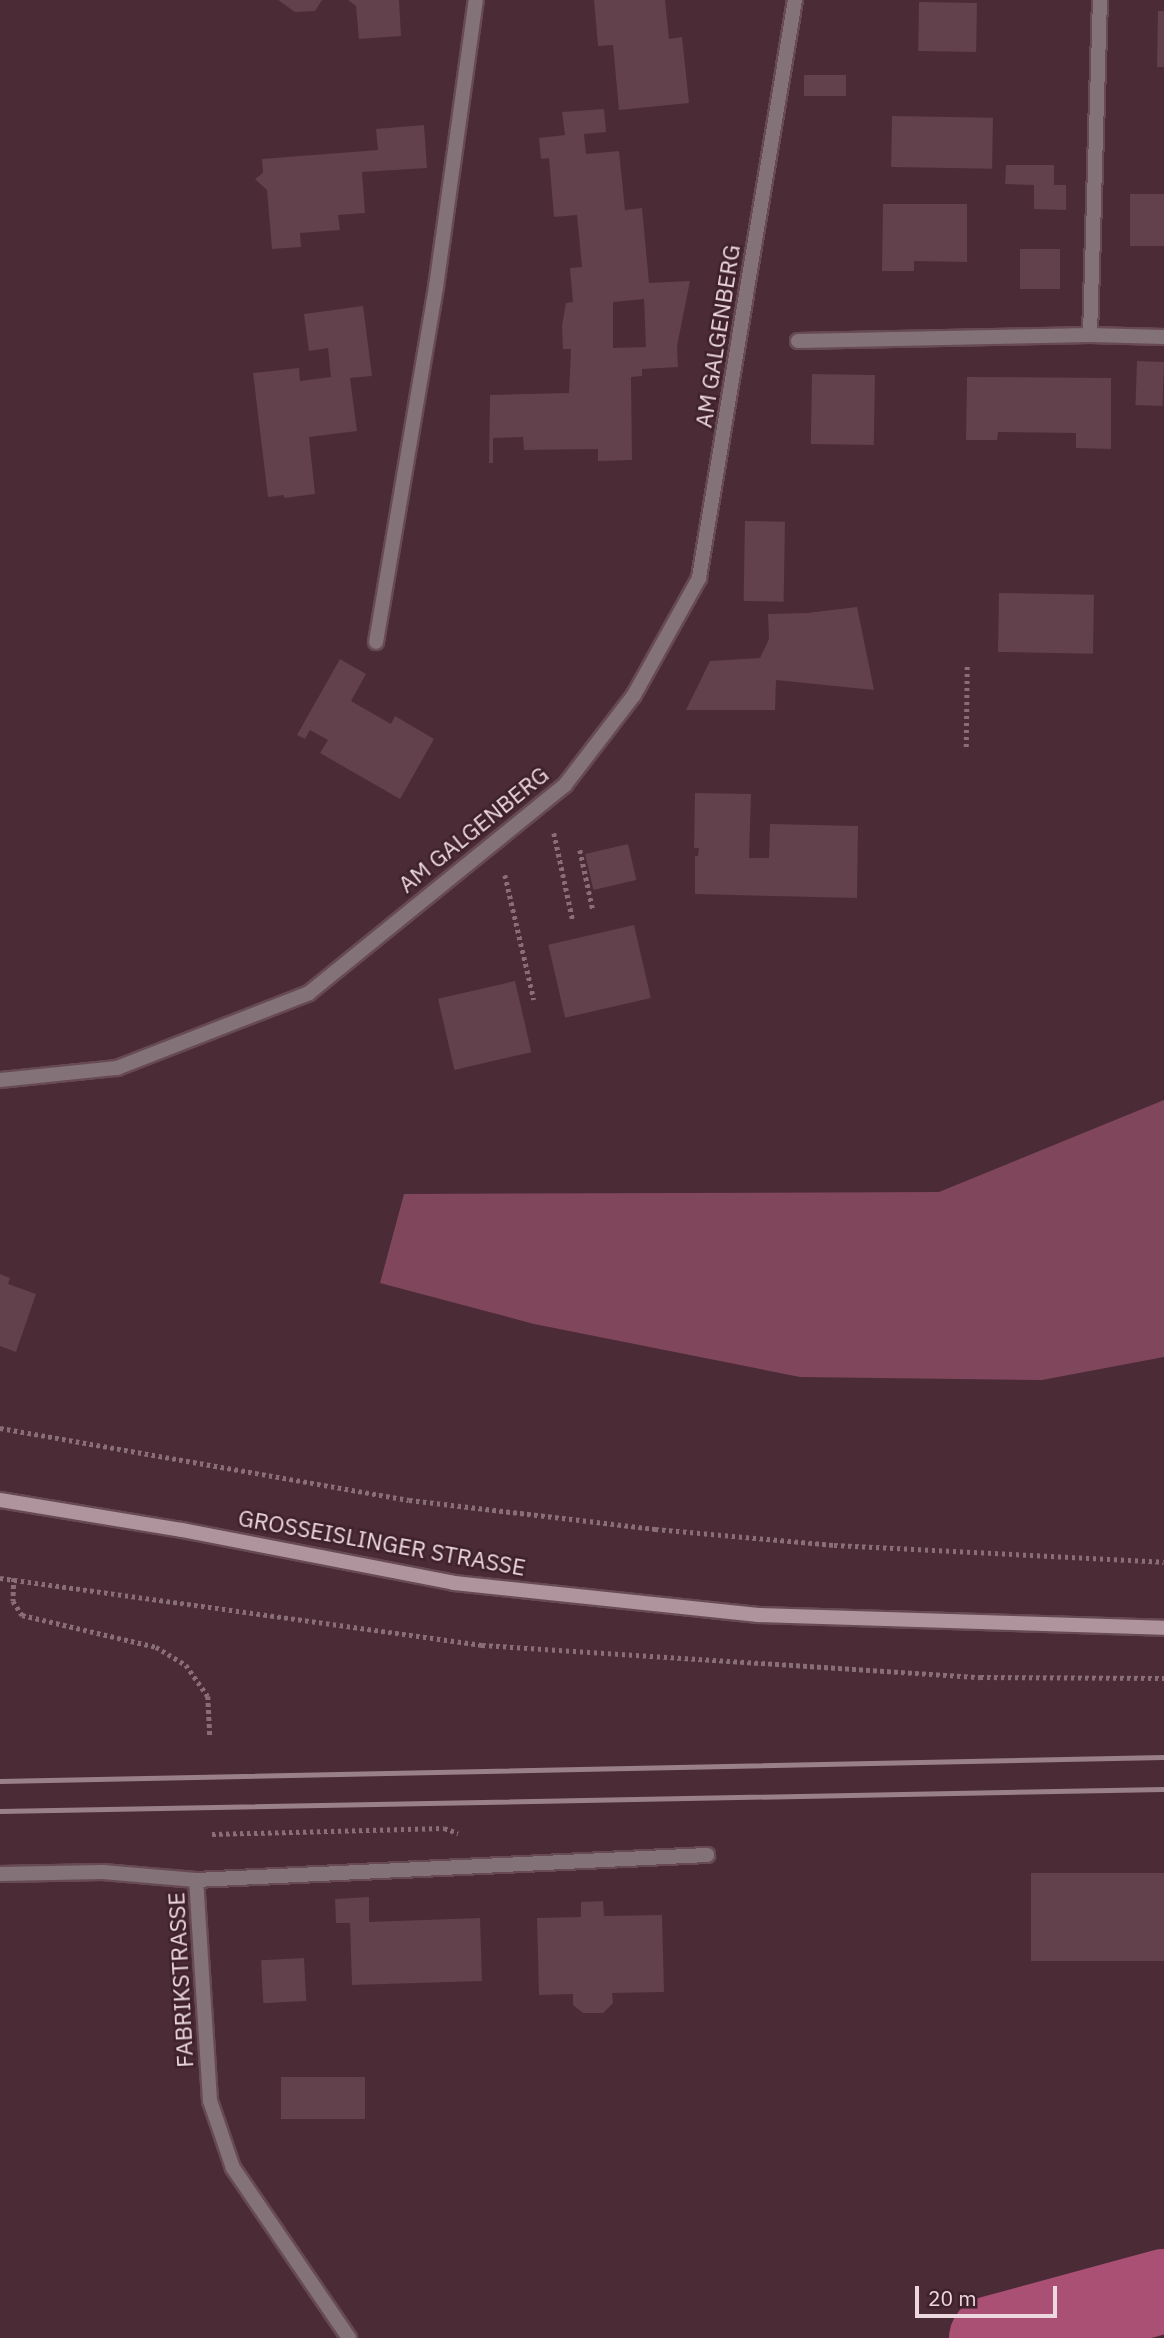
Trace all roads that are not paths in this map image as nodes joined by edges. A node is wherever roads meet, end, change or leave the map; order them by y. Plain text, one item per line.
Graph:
1 (477, 0) edge
2 (795, 0) edge
3 (1100, 0) edge
4 (1090, 335) junction
5 (1164, 337) edge
6 (797, 341) dead end
7 (376, 642) dead end
8 (0, 1080) edge
9 (0, 1500) edge
10 (1164, 1629) edge
11 (707, 1855) dead end
12 (0, 1874) edge
13 (196, 1880) junction
14 (349, 2338) edge

1 - 7 street
2 - 8 street, AM GALGENBERG
3 - 4 street
4 - 5 street
4 - 6 street
9 - 10 main road, GROSSEISLINGER STRASSE
11 - 13 street, FABRIKSTRASSE
12 - 13 street
13 - 14 street, FABRIKSTRASSE

